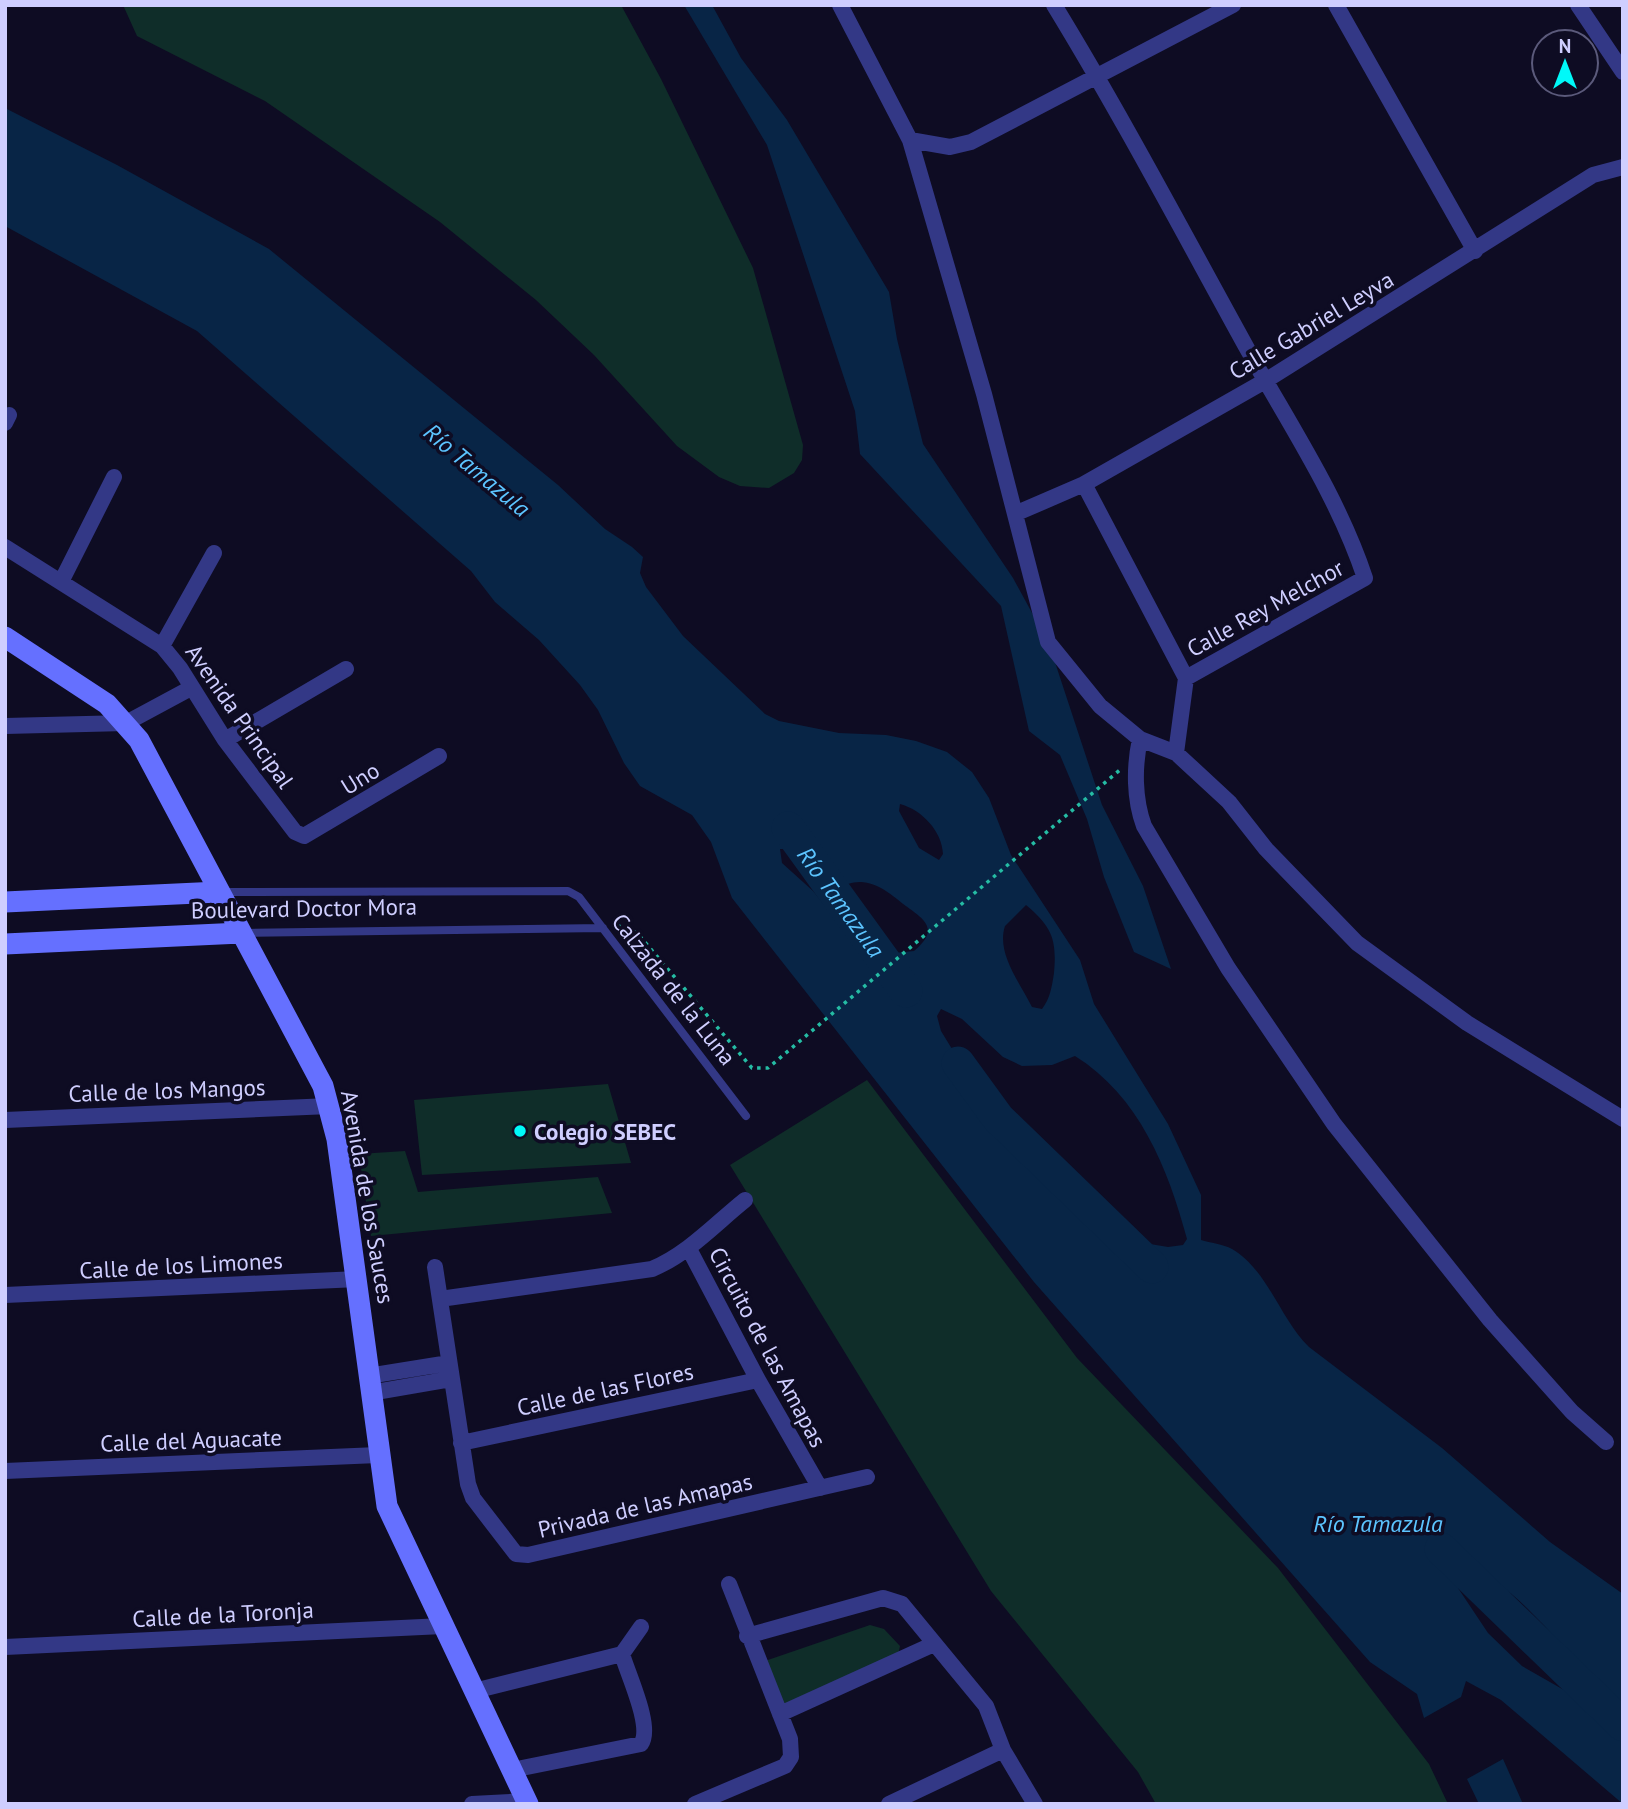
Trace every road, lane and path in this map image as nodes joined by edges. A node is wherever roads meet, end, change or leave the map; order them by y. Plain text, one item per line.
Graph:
1 (840, 5) edge
2 (1054, 5) edge
3 (1233, 5) edge
4 (1336, 5) edge
5 (1578, 5) edge
6 (1623, 72) edge
7 (1098, 78) junction
8 (910, 140) junction
9 (1623, 167) edge
10 (1475, 251) junction
11 (1265, 381) junction
12 (114, 477) dead end
13 (1084, 484) junction
14 (1017, 513) junction
15 (5, 547) edge
16 (214, 554) dead end
17 (62, 580) junction
18 (5, 637) edge
19 (162, 646) junction
20 (346, 669) dead end
21 (1186, 678) junction
22 (191, 688) junction
23 (126, 723) junction
24 (5, 726) edge
25 (1140, 739) junction
26 (225, 740) junction
27 (1176, 753) junction
28 (439, 756) dead end
29 (1126, 765) dead end
30 (304, 836) joint
31 (568, 891) joint
32 (219, 892) junction
33 (5, 902) edge
34 (603, 928) junction
35 (241, 933) junction
36 (5, 944) edge
37 (330, 1106) junction
38 (746, 1115) dead end
39 (1623, 1119) edge
40 (5, 1120) edge
41 (746, 1200) dead end
42 (689, 1249) junction
43 (435, 1267) dead end
44 (358, 1279) junction
45 (5, 1295) edge
46 (440, 1299) junction
47 (450, 1371) junction
48 (758, 1380) junction
49 (369, 1384) junction
50 (1606, 1442) dead end
51 (461, 1443) junction
52 (378, 1455) junction
53 (5, 1471) edge
54 (867, 1477) dead end
55 (820, 1488) junction
56 (729, 1584) dead end
57 (443, 1626) junction
58 (641, 1627) dead end
59 (747, 1636) junction
60 (934, 1644) junction
61 (5, 1647) edge
62 (622, 1654) junction
63 (474, 1691) junction
64 (780, 1714) junction
65 (1003, 1749) junction
66 (512, 1770) junction
67 (528, 1803) edge
68 (472, 1804) edge
69 (695, 1804) edge
70 (889, 1804) edge
71 (1035, 1804) edge

1 - 8 street
2 - 7 street
3 - 7 street
4 - 10 street
5 - 6 street
7 - 8 street
7 - 11 street
8 - 14 street
9 - 10 street, Calle Gabriel Leyva
10 - 11 street, Calle Gabriel Leyva
11 - 13 street, Calle Gabriel Leyva
11 - 21 street, Calle Rey Melchor
12 - 17 street
13 - 14 street, Calle Gabriel Leyva
13 - 21 street
14 - 25 street
15 - 17 street, Avenida Principal
16 - 19 street
17 - 19 street, Avenida Principal
18 - 23 street, Avenida de los Sauces
19 - 22 street, Avenida Principal
20 - 26 street
21 - 27 street
22 - 23 street
22 - 26 street, Avenida Principal
23 - 24 street
23 - 32 street, Avenida de los Sauces
25 - 27 street
25 - 50 street
26 - 30 street, Avenida Principal
27 - 39 street
28 - 30 street, Uno
29 - 34 path
31 - 32 lane, Boulevard Doctor Mora
31 - 34 lane, Calzada de la Luna
32 - 33 street, Boulevard Doctor Mora
32 - 35 street, Avenida de los Sauces
34 - 35 lane, Boulevard Doctor Mora
34 - 38 lane, Calzada de la Luna
35 - 36 street, Boulevard Doctor Mora
35 - 37 street, Avenida de los Sauces
37 - 40 street, Calle de los Mangos
37 - 44 street, Avenida de los Sauces
41 - 42 street
42 - 46 street, Circuito de las Amapas
42 - 48 street, Circuito de las Amapas
43 - 46 street
44 - 45 street, Calle de los Limones
44 - 49 street, Avenida de los Sauces
46 - 47 street
47 - 49 street
47 - 51 street
48 - 51 street, Calle de las Flores
48 - 55 street, Circuito de las Amapas
49 - 52 street, Avenida de los Sauces
51 - 55 street, Privada de las Amapas
52 - 53 street, Calle del Aguacate
52 - 57 street, Avenida de los Sauces
54 - 55 street, Privada de las Amapas
56 - 59 street
57 - 61 street, Calle de la Toronja
57 - 63 street, Avenida de los Sauces
58 - 62 street
59 - 60 street
59 - 64 street
60 - 64 street
60 - 65 street
62 - 63 street
62 - 66 street
63 - 66 street, Avenida de los Sauces
64 - 69 street
65 - 70 street
65 - 71 street
66 - 67 street, Avenida de los Sauces
67 - 68 street

